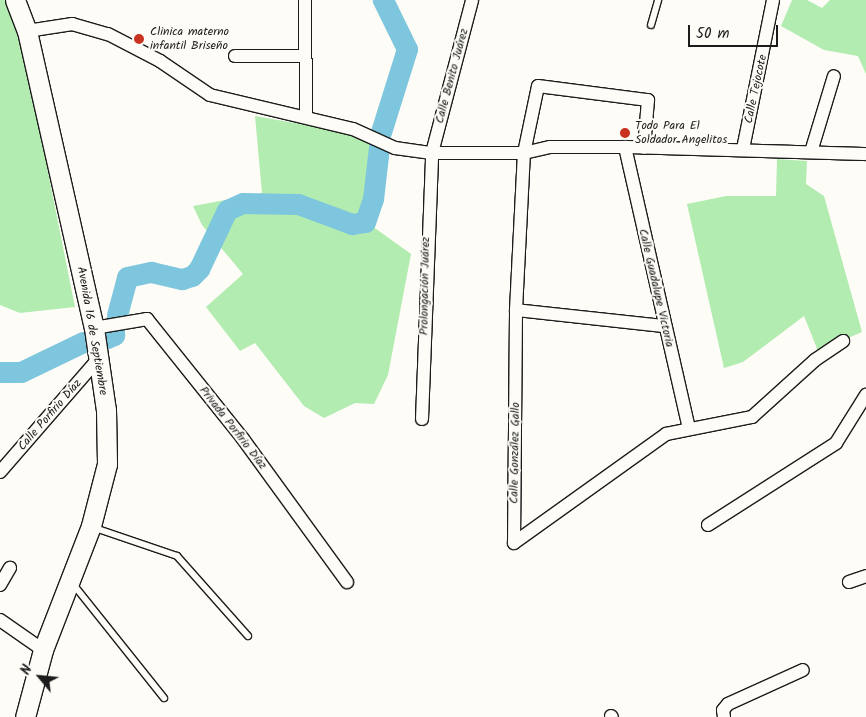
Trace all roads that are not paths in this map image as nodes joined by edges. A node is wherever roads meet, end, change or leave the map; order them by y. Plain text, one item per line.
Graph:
1 (15, 0) edge
2 (305, 0) edge
3 (472, 0) edge
4 (658, 0) edge
5 (773, 0) edge
6 (651, 25) dead end
7 (27, 31) junction
8 (235, 56) dead end
9 (305, 56) junction
10 (834, 76) dead end
11 (306, 117) junction
12 (626, 148) junction
13 (644, 148) junction
14 (743, 149) junction
15 (811, 152) junction
16 (432, 153) junction
17 (524, 153) junction
18 (866, 154) edge
19 (516, 310) junction
20 (664, 326) junction
21 (94, 328) junction
22 (843, 341) dead end
23 (99, 358) junction
24 (866, 396) edge
25 (422, 420) dead end
26 (689, 428) junction
27 (0, 472) edge
28 (708, 525) dead end
29 (91, 526) junction
30 (10, 568) dead end
31 (866, 576) edge
32 (70, 581) junction
33 (347, 582) dead end
34 (850, 582) dead end
35 (0, 586) edge
36 (0, 620) edge
37 (248, 636) dead end
38 (43, 650) junction
39 (803, 670) dead end
40 (164, 698) dead end
41 (24, 717) edge
42 (724, 717) edge

1 - 7 main road, Avenida 16 de Septiembre
2 - 9 street
3 - 16 street, Calle Benito Juárez
4 - 6 lane
5 - 14 street, Calle Tejocote
7 - 11 street
7 - 21 main road, Avenida 16 de Septiembre
8 - 9 street
9 - 11 street
10 - 15 street
11 - 16 street
12 - 13 street
12 - 17 street
12 - 20 street, Calle Guadalupe Victoria
13 - 14 street
13 - 17 street, Calle González Gallo
14 - 15 street
15 - 18 street
16 - 17 street
16 - 25 street, Prolongación Juárez
17 - 19 street, Calle González Gallo
19 - 20 street
19 - 26 street, Calle González Gallo
20 - 26 street, Calle Guadalupe Victoria
21 - 23 main road, Avenida 16 de Septiembre
21 - 33 street, Privada Porfirio Díaz
22 - 26 street
23 - 27 street, Calle Porfirio Díaz
23 - 29 main road, Avenida 16 de Septiembre
24 - 28 street
29 - 32 main road, Avenida 16 de Septiembre
29 - 37 lane
30 - 35 street
31 - 34 street
32 - 38 main road, Avenida 16 de Septiembre
32 - 40 lane
36 - 38 street
38 - 41 main road, Avenida 16 de Septiembre
39 - 42 street

